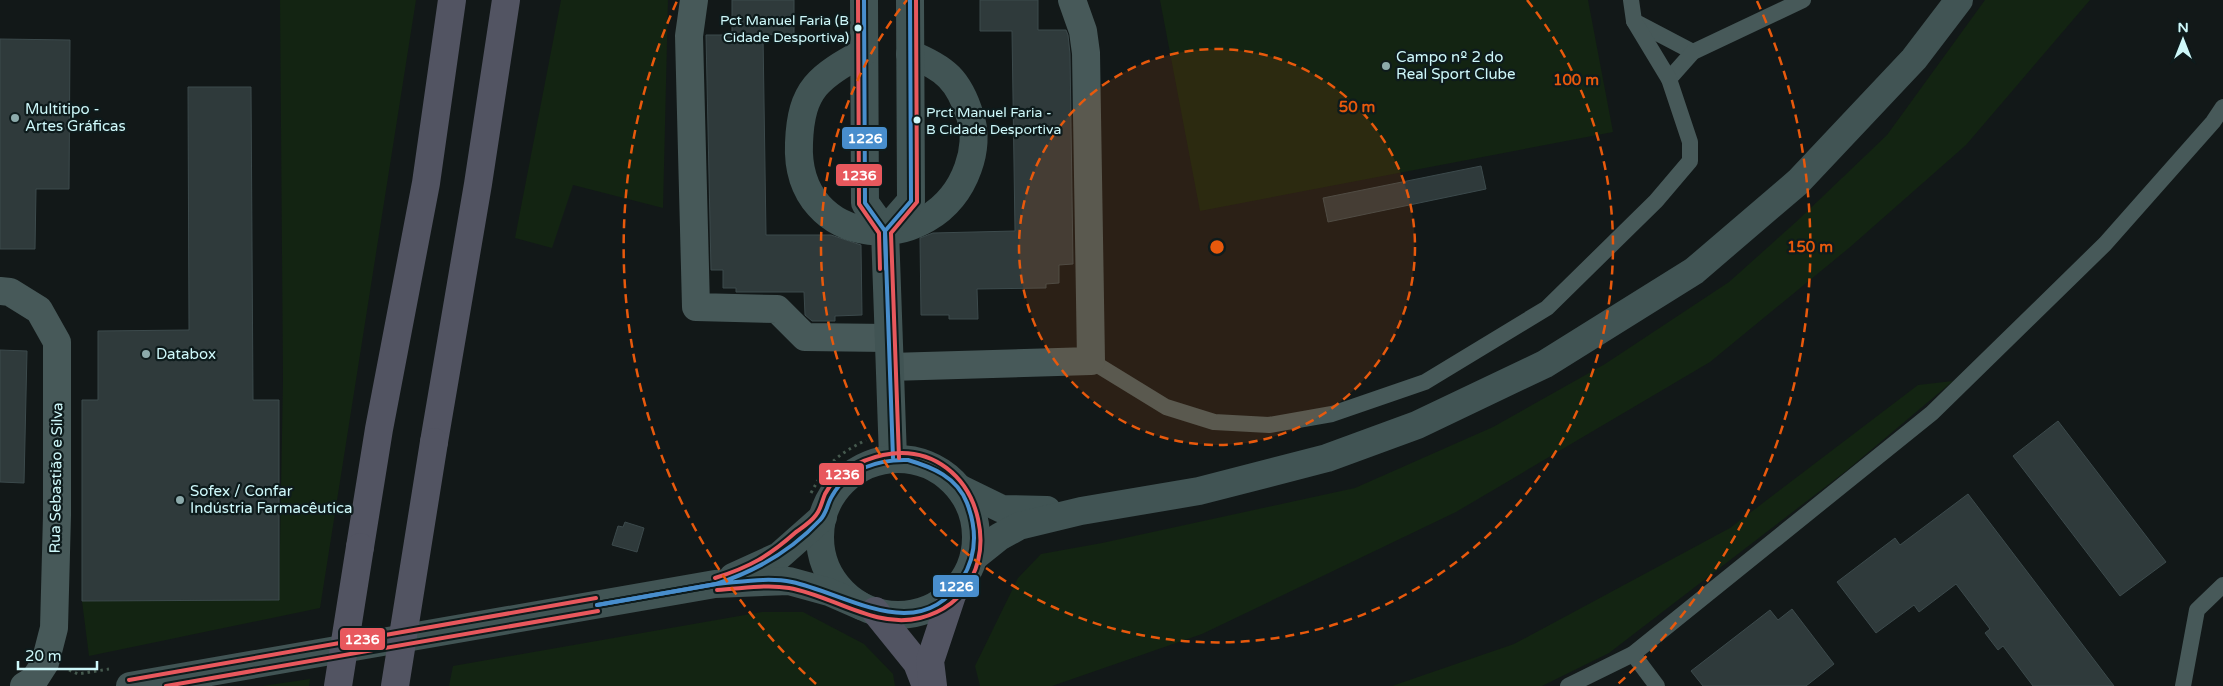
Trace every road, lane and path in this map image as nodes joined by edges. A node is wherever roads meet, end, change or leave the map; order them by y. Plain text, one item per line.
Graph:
1 (452, 0) edge
2 (506, 0) edge
3 (694, 0) edge
4 (864, 0) edge
5 (910, 0) edge
6 (1072, 0) edge
7 (1631, 0) edge
8 (1803, 0) edge
9 (1959, 0) edge
10 (1634, 21) junction
11 (864, 52) junction
12 (1693, 52) junction
13 (910, 54) junction
14 (1669, 79) junction
15 (2223, 107) edge
16 (885, 231) junction
17 (0, 291) edge
18 (888, 338) junction
19 (1091, 361) junction
20 (890, 367) junction
21 (869, 439) dead end
22 (893, 458) junction
23 (961, 489) junction
24 (816, 506) junction
25 (1081, 511) junction
26 (974, 557) junction
27 (715, 584) junction
28 (2223, 585) edge
29 (953, 592) junction
30 (868, 608) junction
31 (1633, 654) junction
32 (66, 669) dead end
33 (124, 677) edge
34 (24, 686) edge
35 (338, 686) edge
36 (395, 686) edge
37 (926, 686) edge
38 (933, 686) edge
39 (1568, 686) edge
40 (1657, 686) edge
41 (2183, 686) edge

1 - 35 highway, bridge
2 - 36 highway, bridge
3 - 18 street
4 - 11 street
5 - 13 street
6 - 19 street
7 - 10 lane
8 - 12 lane
9 - 25 street
10 - 12 lane
10 - 14 lane
11 - 16 street
11 - 16 street
12 - 14 lane
13 - 16 street
13 - 16 street
14 - 19 lane
15 - 31 lane
16 - 18 street
17 - 34 street, Rua Sebastião e Silva
18 - 20 street
19 - 20 street
20 - 22 street
21 - 24 path
22 - 23 street
22 - 24 street
23 - 25 street
23 - 26 street
24 - 27 street
24 - 30 street
25 - 26 street
26 - 29 street
27 - 30 street
27 - 33 street
28 - 41 lane
29 - 30 street
29 - 38 highway
30 - 37 highway
31 - 39 lane
31 - 40 lane
32 - 33 path

